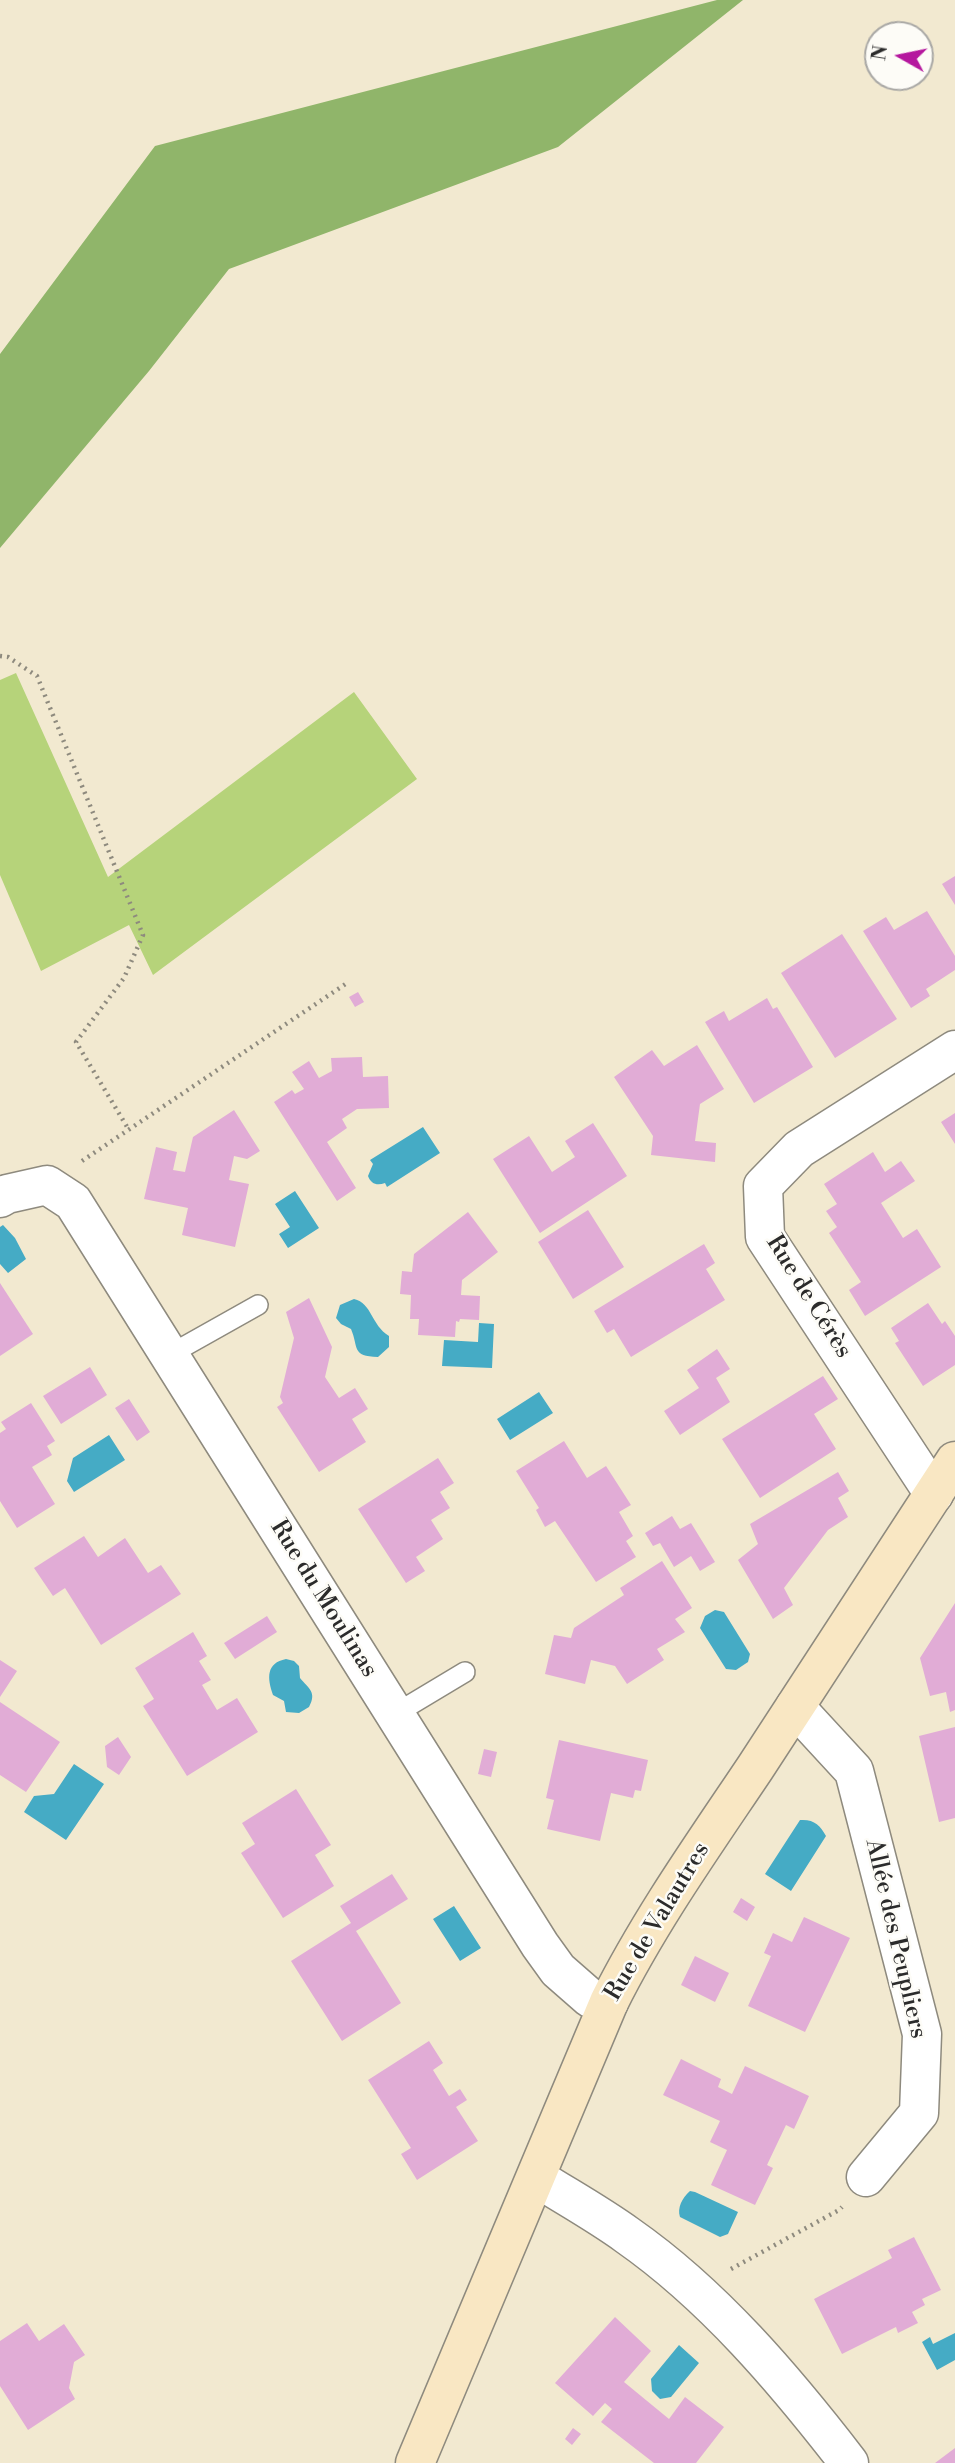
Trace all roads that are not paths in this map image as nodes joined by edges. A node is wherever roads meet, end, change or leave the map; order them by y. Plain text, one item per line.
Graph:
1 (955, 1050) edge
2 (0, 1198) edge
3 (258, 1305) dead end
4 (169, 1355) junction
5 (955, 1461) edge
6 (934, 1494) junction
7 (465, 1672) dead end
8 (795, 1707) junction
9 (395, 1714) junction
10 (609, 2002) junction
11 (866, 2177) road end
12 (537, 2178) junction
13 (415, 2463) edge
14 (849, 2463) edge

1 - 6 street, Rue de Cérès
2 - 4 street, Rue du Moulinas
3 - 4 lane
4 - 9 street, Rue du Moulinas
5 - 6 street, Rue de Valautres
6 - 8 street, Rue de Valautres
7 - 9 lane
8 - 10 street, Rue de Valautres
8 - 11 street, Allée des Peupliers
9 - 10 street, Rue du Moulinas
10 - 12 street, Rue de Valautres
12 - 13 street, Rue de Valautres
12 - 14 street

